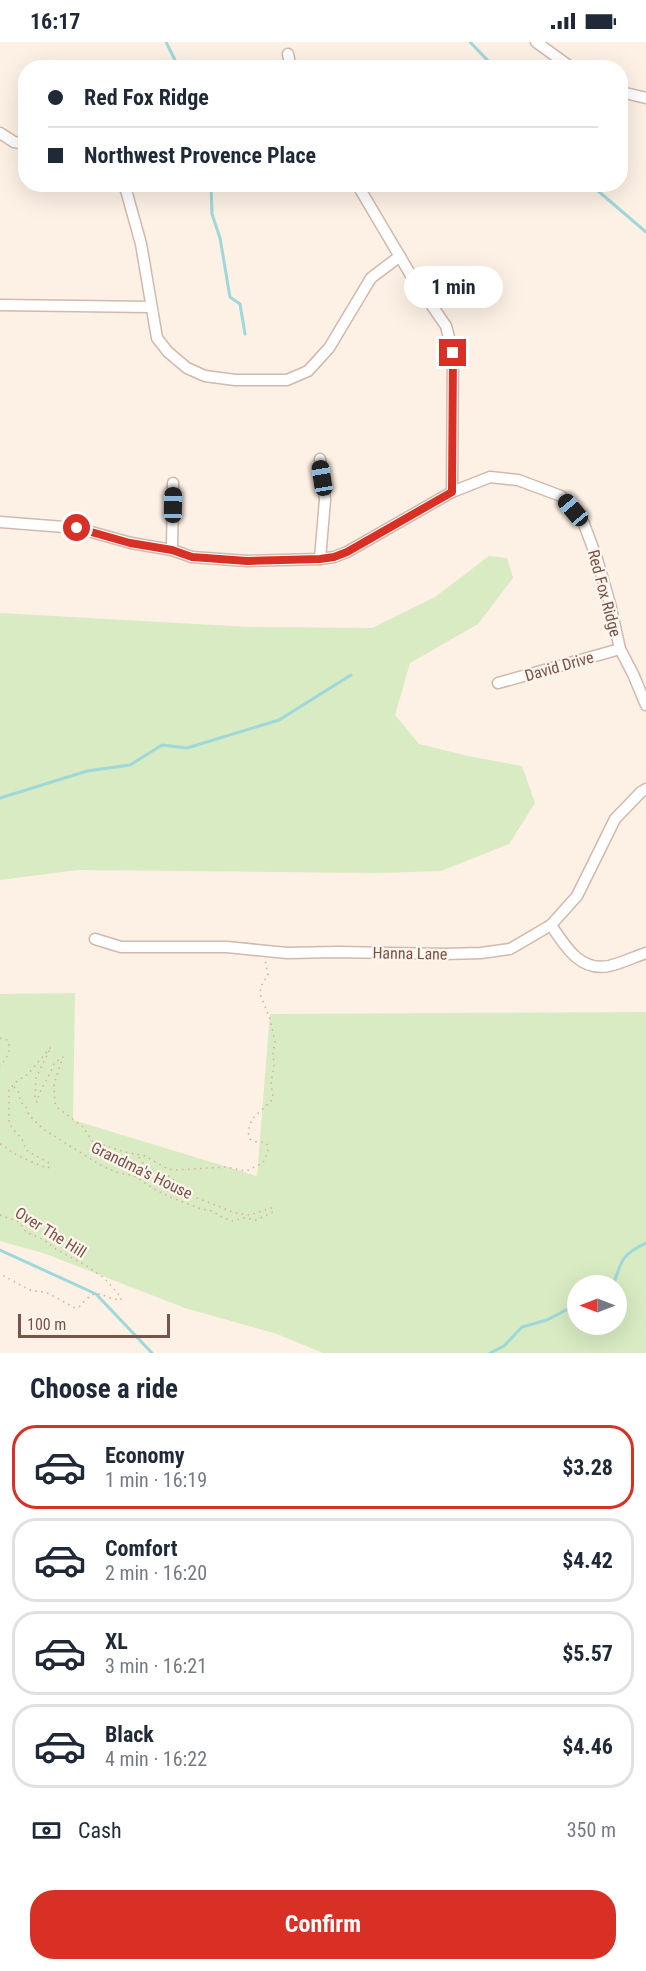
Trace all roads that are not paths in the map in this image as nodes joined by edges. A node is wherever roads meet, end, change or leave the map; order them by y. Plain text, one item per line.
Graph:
1 (536, 42) edge
2 (288, 54) dead end
3 (289, 60) edge
4 (561, 60) edge
5 (628, 94) edge
6 (646, 98) edge
7 (0, 133) edge
8 (18, 143) edge
9 (127, 192) edge
10 (362, 192) edge
11 (400, 256) junction
12 (0, 305) edge
13 (150, 307) junction
14 (320, 459) dead end
15 (173, 483) dead end
16 (452, 492) junction
17 (0, 522) edge
18 (172, 550) junction
19 (320, 559) junction
20 (620, 649) junction
21 (498, 683) dead end
22 (646, 705) edge
23 (646, 789) edge
24 (551, 925) junction
25 (95, 939) dead end
26 (646, 953) edge

1 - 4 street
2 - 3 street
5 - 6 street
7 - 8 street
9 - 13 street
10 - 11 street
11 - 13 street
11 - 16 street
12 - 13 street
14 - 19 street
15 - 18 street
16 - 19 street, Red Fox Ridge
16 - 20 street, Red Fox Ridge
17 - 18 street, Red Fox Ridge
18 - 19 street, Red Fox Ridge
20 - 21 street, David Drive
20 - 22 street, Red Fox Ridge
23 - 24 street, Hanna Lane
24 - 25 street, Hanna Lane
24 - 26 street

